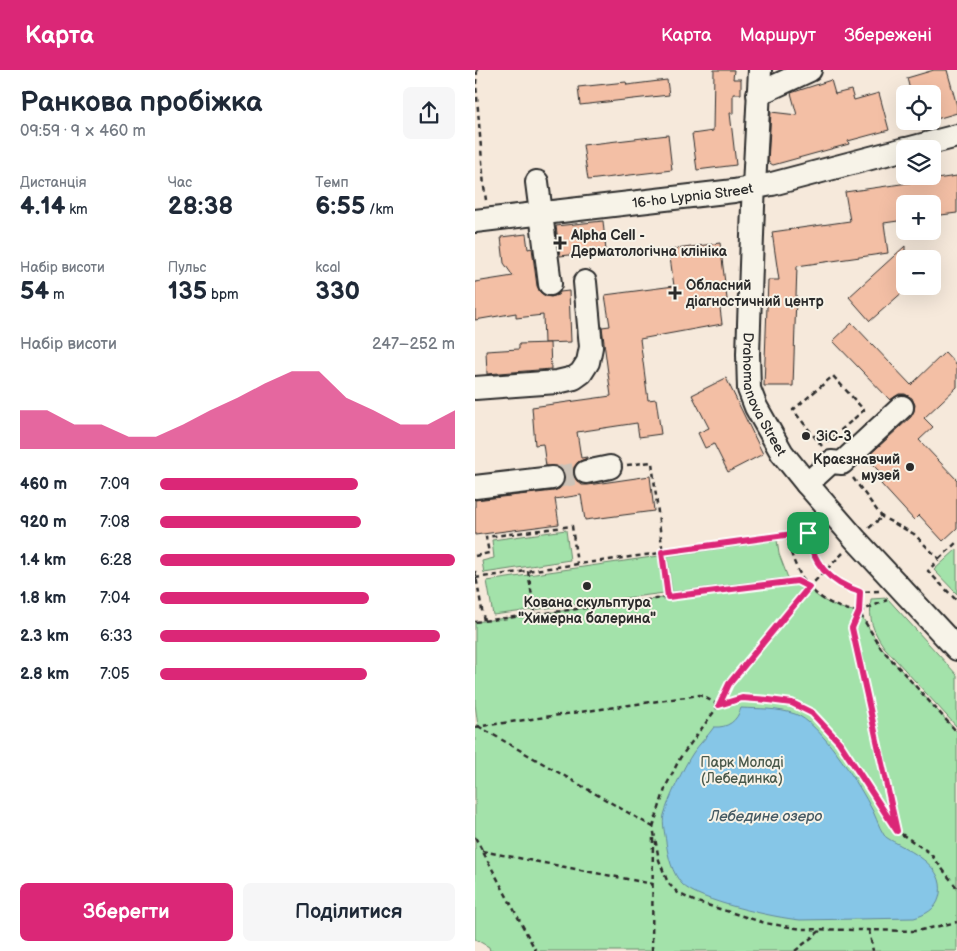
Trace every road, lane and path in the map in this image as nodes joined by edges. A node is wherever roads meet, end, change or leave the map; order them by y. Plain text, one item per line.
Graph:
1 (477, 70) edge
2 (760, 70) edge
3 (811, 70) edge
4 (758, 94) junction
5 (957, 136) edge
6 (941, 140) edge
7 (896, 152) edge
8 (537, 182) dead end
9 (754, 188) junction
10 (540, 214) junction
11 (483, 220) edge
12 (585, 282) dead end
13 (550, 284) dead end
14 (475, 388) edge
15 (902, 407) dead end
16 (822, 446) junction
17 (842, 463) junction
18 (610, 467) joint
19 (586, 472) tunnel mouth
20 (552, 478) tunnel mouth
21 (475, 487) edge
22 (808, 487) junction
23 (808, 522) dead end
24 (808, 533) junction
25 (787, 535) junction
26 (957, 542) edge
27 (847, 549) dead end
28 (662, 552) junction
29 (475, 556) edge
30 (939, 559) junction
31 (577, 564) junction
32 (475, 571) edge
33 (528, 571) junction
34 (825, 572) junction
35 (475, 578) edge
36 (809, 587) junction
37 (860, 592) junction
38 (871, 592) dead end
39 (668, 597) junction
40 (891, 599) dead end
41 (957, 601) edge
42 (859, 612) junction
43 (535, 615) junction
44 (484, 621) junction
45 (475, 622) edge
46 (957, 649) edge
47 (719, 705) junction
48 (476, 726) edge
49 (957, 732) edge
50 (653, 827) junction
51 (897, 831) junction
52 (475, 837) edge
53 (482, 851) junction
54 (653, 884) junction
55 (957, 888) edge
56 (957, 922) edge
57 (822, 930) junction
58 (869, 930) junction
59 (536, 951) edge
60 (652, 951) edge
61 (795, 951) edge
62 (873, 951) edge

1 - 11 path
2 - 4 street, Drahomanova Street
3 - 4 street
4 - 9 street, Drahomanova Street
5 - 6 street, 16-ho Lypnia Street
7 - 9 street, 16-ho Lypnia Street
8 - 10 street
9 - 10 street, 16-ho Lypnia Street
9 - 22 street, Drahomanova Street
10 - 11 street, 16-ho Lypnia Street
10 - 13 street
12 - 14 street
15 - 17 street
16 - 16 path
16 - 17 path
17 - 22 street
17 - 30 path
18 - 19 street
18 - 28 path
20 - 21 street
22 - 46 street, Drahomanova Street
23 - 24 path
24 - 25 path
24 - 34 path
25 - 28 path
25 - 36 path
26 - 30 path
27 - 34 path
28 - 31 path
28 - 39 path
29 - 31 path
30 - 41 path
31 - 33 path
32 - 35 path
33 - 35 path
33 - 43 path
34 - 36 path
34 - 37 path
35 - 44 path
36 - 39 path
36 - 42 path
36 - 47 path
37 - 38 path
37 - 42 path
39 - 43 path
40 - 42 path
42 - 49 path
42 - 51 path
43 - 44 path
44 - 45 path
47 - 48 path
47 - 50 path
47 - 51 path
48 - 50 path
50 - 54 path
50 - 57 path
51 - 55 path
52 - 53 path
53 - 54 path
53 - 59 path
54 - 60 path
56 - 58 path
57 - 58 path
57 - 61 path
58 - 62 path

